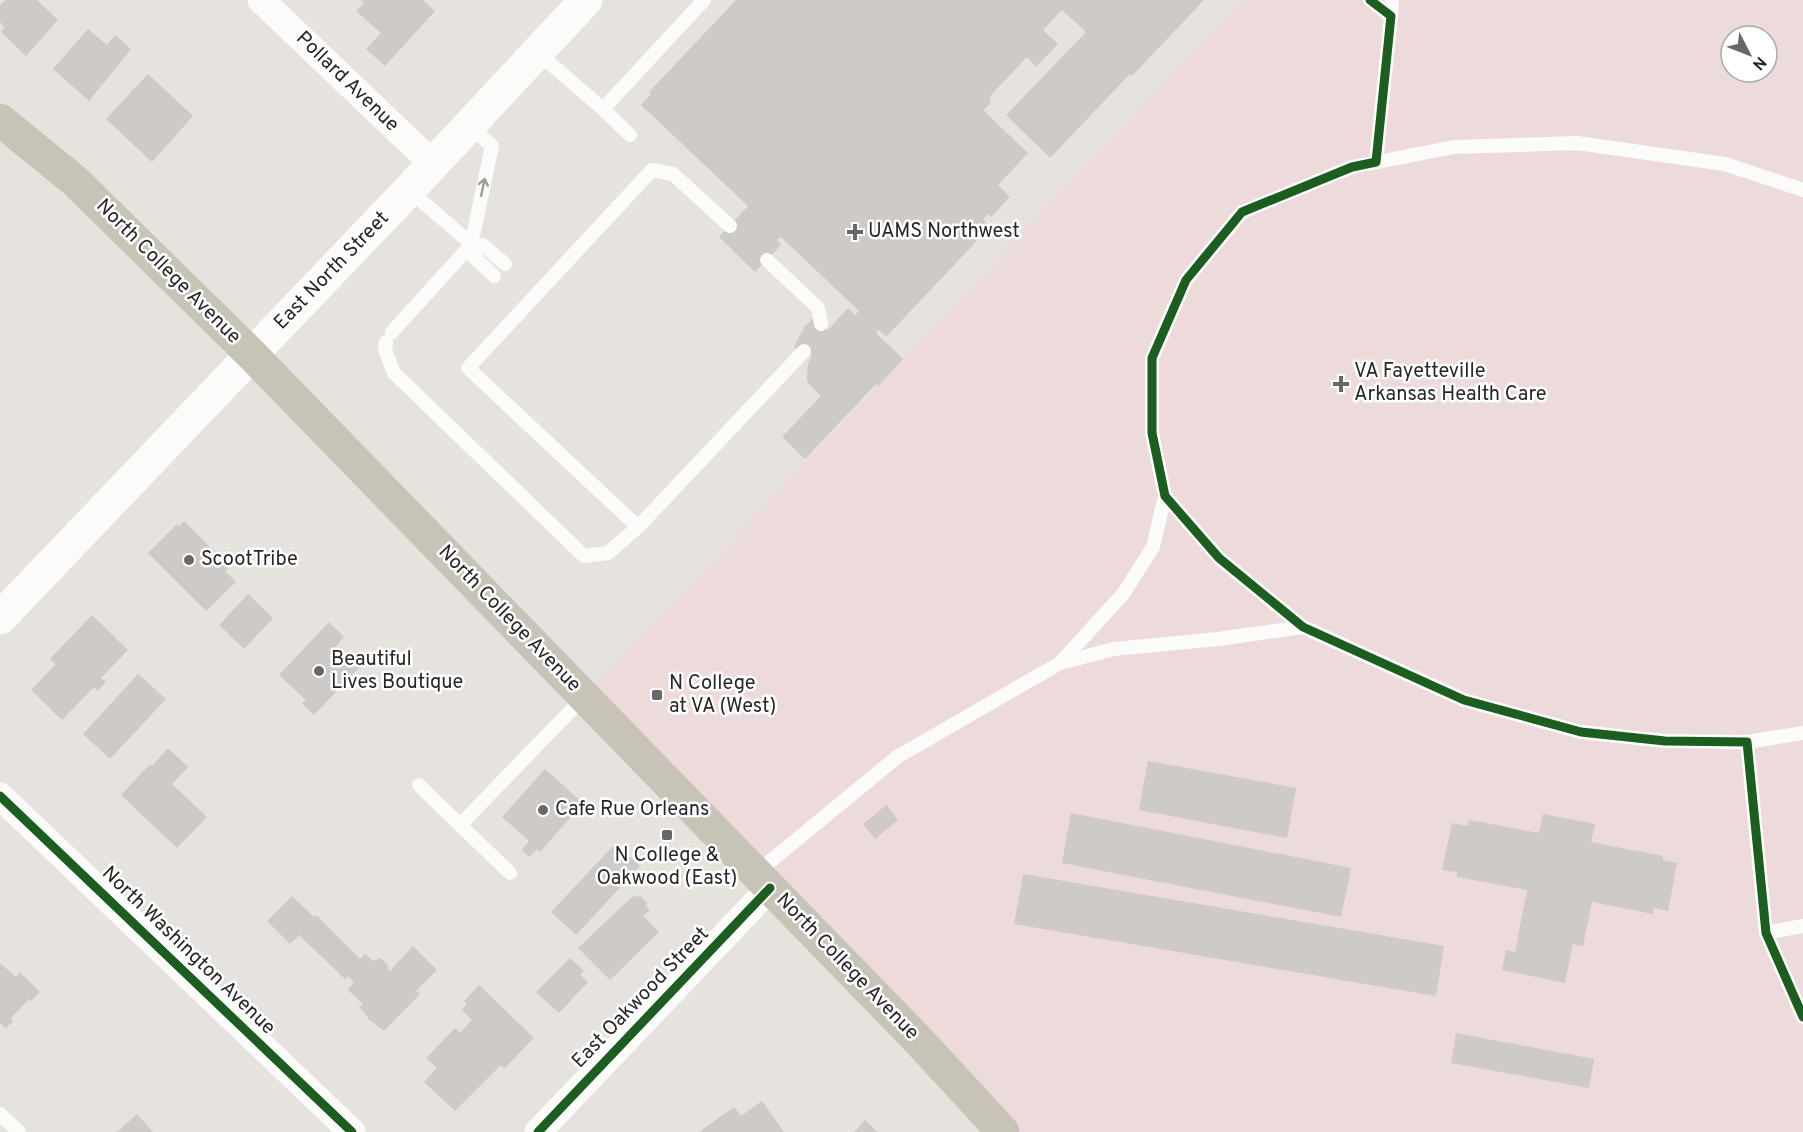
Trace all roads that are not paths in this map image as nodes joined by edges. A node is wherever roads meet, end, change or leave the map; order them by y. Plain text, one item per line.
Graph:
1 (261, 0) edge
2 (586, 0) edge
3 (704, 0) edge
4 (1370, 0) edge
5 (1392, 0) edge
6 (1391, 16) junction
7 (537, 52) junction
8 (603, 109) junction
9 (0, 120) edge
10 (469, 124) junction
11 (630, 135) dead end
12 (1376, 162) junction
13 (432, 163) junction
14 (409, 190) junction
15 (1803, 190) edge
16 (730, 226) dead end
17 (474, 246) junction
18 (767, 260) dead end
19 (505, 264) dead end
20 (494, 276) dead end
21 (821, 324) dead end
22 (804, 351) dead end
23 (252, 355) junction
24 (1165, 496) junction
25 (639, 527) junction
26 (0, 618) edge
27 (1303, 627) junction
28 (1060, 663) junction
29 (584, 697) junction
30 (1803, 733) edge
31 (1747, 742) junction
32 (419, 784) dead end
33 (0, 796) edge
34 (460, 825) junction
35 (510, 873) dead end
36 (763, 880) junction
37 (1803, 926) edge
38 (1766, 933) junction
39 (1803, 1017) edge
40 (0, 1114) edge
41 (19, 1132) edge
42 (352, 1132) edge
43 (538, 1132) edge
44 (1004, 1132) edge

1 - 13 street, Pollard Avenue
2 - 7 main road, East North Street
3 - 8 lane
4 - 6 lane
5 - 6 lane
6 - 12 lane
7 - 8 lane
7 - 10 main road, East North Street
8 - 11 lane
9 - 23 main road, North College Avenue
10 - 13 main road, East North Street
17 -> 10 lane
12 - 15 lane
12 - 24 lane
13 - 14 main road, East North Street
14 - 17 lane
14 - 23 main road, East North Street
16 - 25 lane
17 - 19 lane
17 - 20 lane
17 - 25 lane
18 - 21 lane
22 - 25 lane
23 - 26 main road, East North Street
23 - 29 main road, North College Avenue
24 - 27 lane
24 - 28 lane
27 - 28 lane
27 - 31 lane
28 - 36 lane
29 - 34 lane
29 - 36 main road, North College Avenue
30 - 31 lane
31 - 38 lane
32 - 34 lane
33 - 42 street, North Washington Avenue
34 - 35 lane
36 - 43 street, East Oakwood Street
36 - 44 main road, North College Avenue
37 - 38 lane
38 - 39 lane
40 - 41 lane

